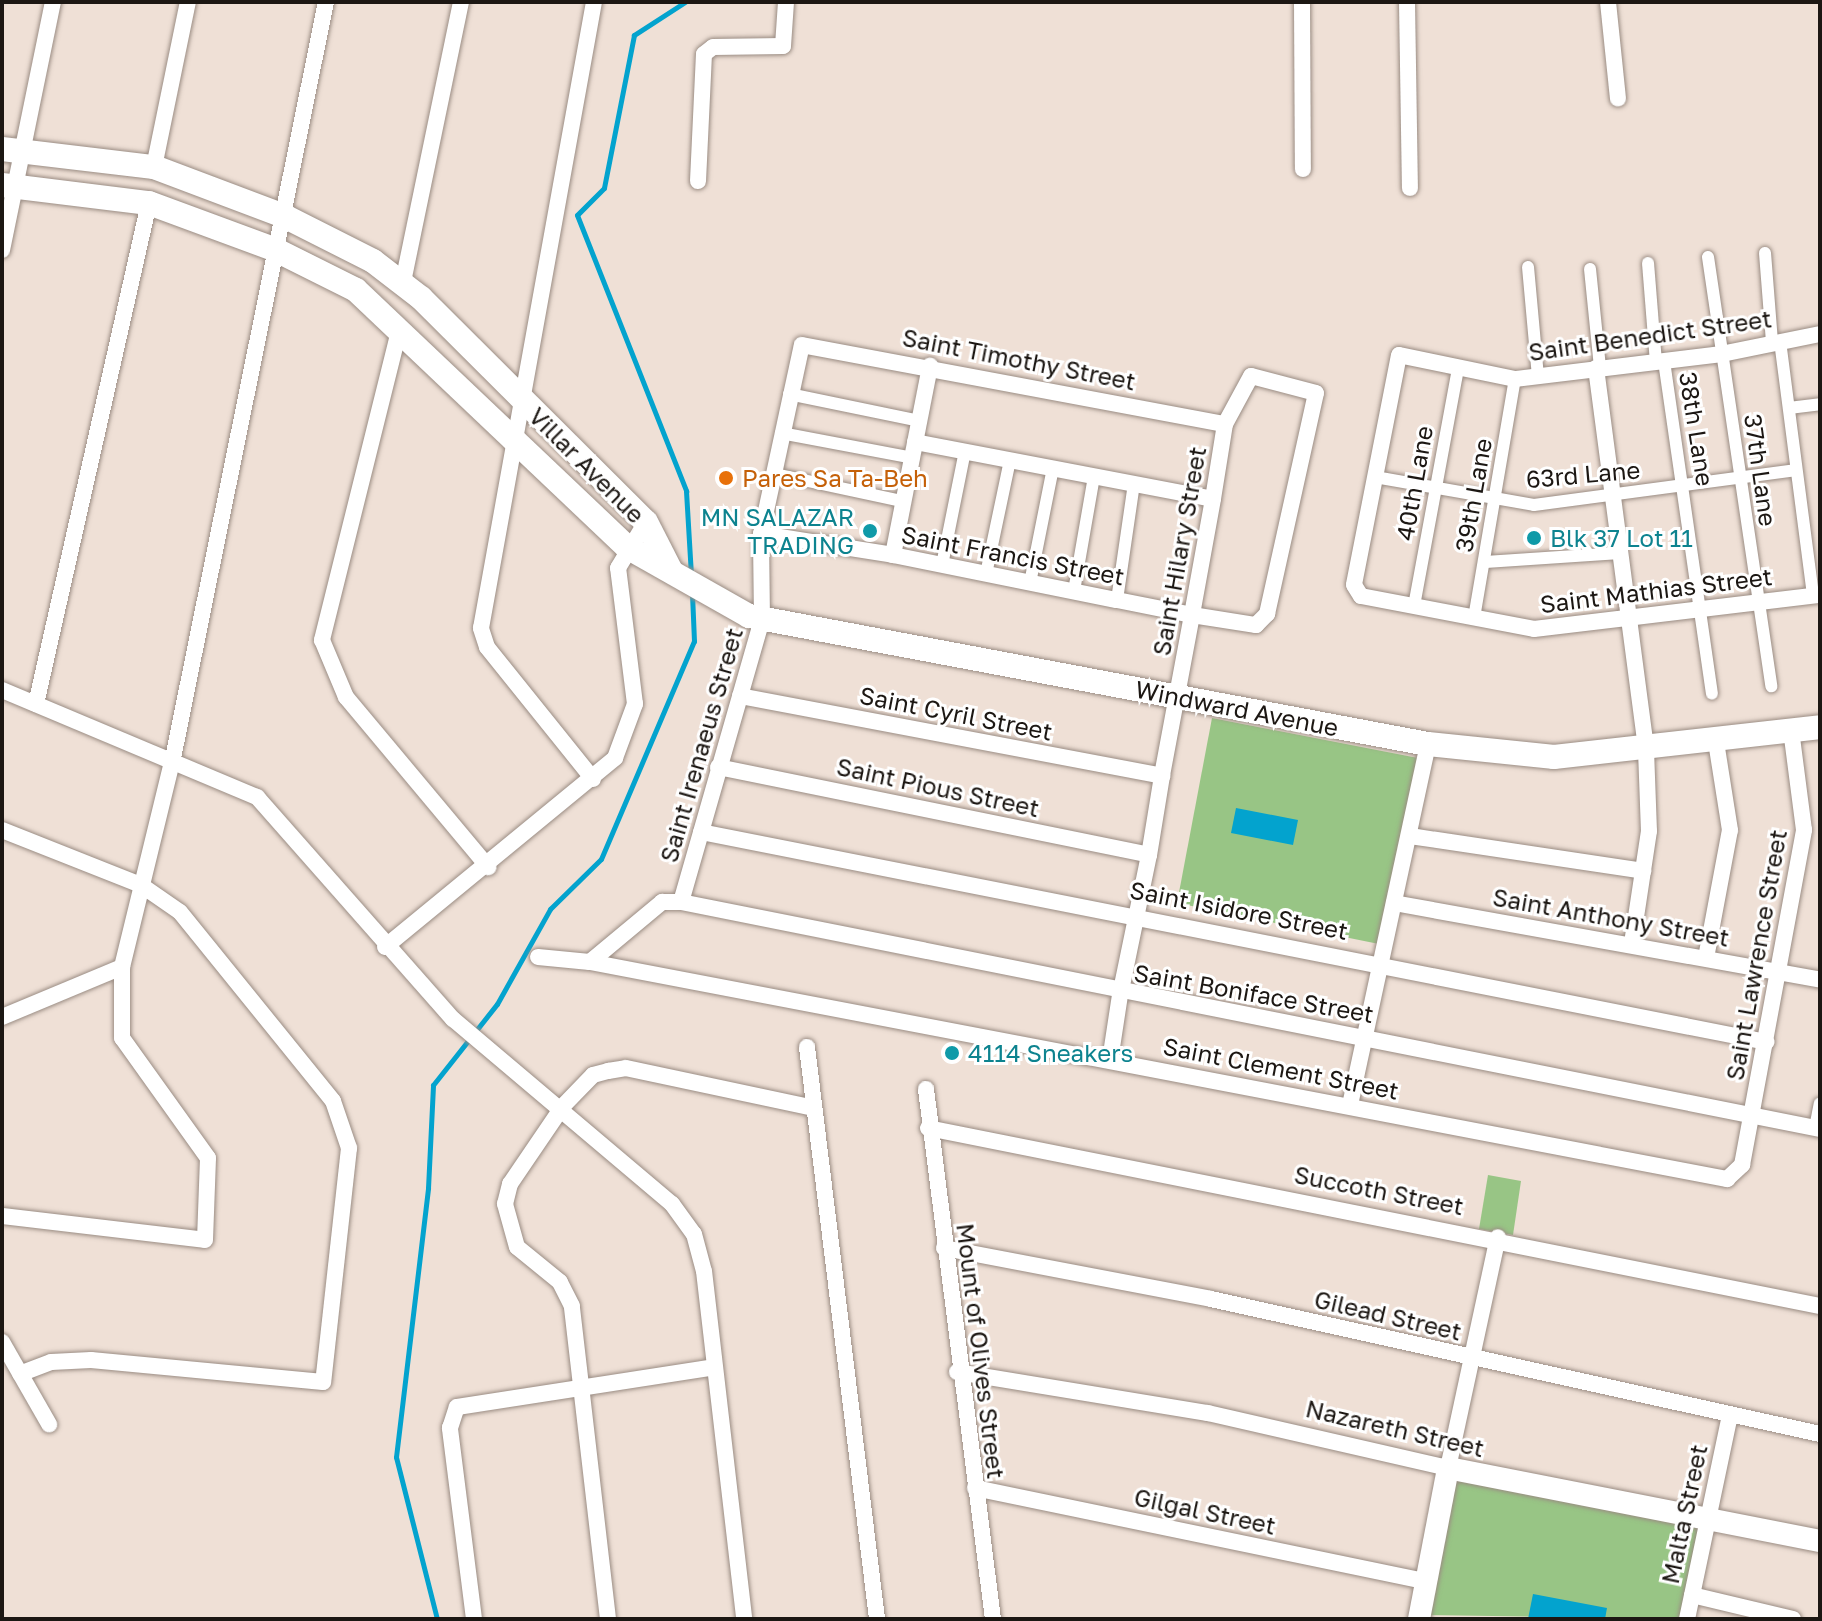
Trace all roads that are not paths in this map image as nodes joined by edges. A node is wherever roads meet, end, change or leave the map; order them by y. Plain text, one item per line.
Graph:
1 (53, 2) edge
2 (188, 2) edge
3 (326, 2) edge
4 (461, 2) edge
5 (594, 2) edge
6 (786, 2) edge
7 (1302, 2) edge
8 (1407, 2) edge
9 (1608, 2) edge
10 (1618, 98) dead end
11 (13, 150) edge
12 (154, 167) junction
13 (1303, 169) dead end
14 (698, 181) dead end
15 (9, 185) edge
16 (1410, 188) dead end
17 (149, 203) junction
18 (286, 217) junction
19 (2, 250) edge
20 (276, 250) junction
21 (1765, 253) dead end
22 (1708, 257) dead end
23 (1648, 263) dead end
24 (1528, 267) dead end
25 (1590, 269) dead end
26 (403, 282) junction
27 (400, 327) junction
28 (1820, 334) edge
29 (1776, 341) junction
30 (802, 345) joint
31 (1722, 354) junction
32 (1395, 358) joint
33 (1660, 361) junction
34 (930, 366) junction
35 (1458, 368) junction
36 (1598, 368) junction
37 (1538, 376) junction
38 (1515, 379) junction
39 (789, 394) junction
40 (523, 400) junction
41 (1820, 404) edge
42 (1789, 408) junction
43 (919, 421) junction
44 (1225, 424) junction
45 (781, 433) junction
46 (517, 440) junction
47 (914, 450) junction
48 (965, 451) junction
49 (1010, 460) junction
50 (1053, 468) junction
51 (1795, 470) junction
52 (775, 474) junction
53 (1094, 476) junction
54 (1375, 477) junction
55 (1740, 478) junction
56 (1134, 483) junction
57 (1684, 485) junction
58 (1436, 488) junction
59 (1612, 496) junction
60 (1494, 498) junction
61 (1213, 499) junction
62 (902, 501) junction
63 (646, 522) junction
64 (761, 534) junction
65 (627, 547) junction
66 (1618, 553) junction
67 (893, 555) junction
68 (1484, 562) junction
69 (942, 565) junction
70 (670, 569) junction
71 (986, 574) junction
72 (1030, 583) junction
73 (1074, 591) junction
74 (1816, 596) edge
75 (1117, 600) junction
76 (1758, 603) junction
77 (1414, 606) junction
78 (1699, 606) junction
79 (1192, 615) junction
80 (1625, 617) junction
81 (756, 618) junction
82 (1474, 618) junction
83 (1256, 625) joint
84 (1771, 686) dead end
85 (2, 690) edge
86 (1712, 694) dead end
87 (740, 696) junction
88 (1177, 696) junction
89 (36, 704) junction
90 (1820, 727) edge
91 (1791, 730) junction
92 (1716, 742) junction
93 (1428, 744) junction
94 (1646, 750) junction
95 (173, 758) junction
96 (718, 767) junction
97 (1162, 776) junction
98 (593, 779) junction
99 (2, 830) edge
100 (1812, 831) edge
101 (701, 832) junction
102 (1410, 836) junction
103 (1149, 855) junction
104 (488, 867) junction
105 (1643, 871) junction
106 (141, 885) junction
107 (681, 902) junction
108 (1394, 903) junction
109 (1136, 914) junction
110 (1632, 944) junction
111 (385, 947) junction
112 (538, 957) dead end
113 (1706, 958) junction
114 (590, 962) junction
115 (1376, 962) junction
116 (122, 967) junction
117 (1780, 972) junction
118 (1820, 980) edge
119 (1120, 995) junction
120 (2, 1017) edge
121 (1362, 1035) junction
122 (1766, 1042) junction
123 (807, 1047) dead end
124 (1110, 1060) junction
125 (926, 1089) dead end
126 (1820, 1103) edge
127 (1350, 1105) junction
128 (563, 1106) junction
129 (814, 1108) junction
130 (1752, 1118) junction
131 (928, 1128) junction
132 (1818, 1129) edge
133 (1727, 1179) joint
134 (2, 1216) edge
135 (1498, 1237) junction
136 (944, 1248) junction
137 (1820, 1306) edge
138 (2, 1342) edge
139 (1474, 1359) junction
140 (714, 1367) junction
141 (957, 1372) junction
142 (20, 1374) junction
143 (580, 1388) junction
144 (1729, 1419) junction
145 (49, 1424) dead end
146 (1820, 1434) edge
147 (1448, 1468) junction
148 (975, 1488) junction
149 (1708, 1519) junction
150 (1820, 1541) edge
151 (1425, 1581) junction
152 (1692, 1595) junction
153 (474, 1619) edge
154 (608, 1619) edge
155 (744, 1619) edge
156 (877, 1619) edge
157 (993, 1619) edge
158 (1419, 1619) edge
159 (1687, 1619) edge
160 (1793, 1619) edge

1 - 11 street
2 - 12 street
3 - 18 street
4 - 26 street
5 - 40 street
6 - 14 street
7 - 13 street
8 - 16 street
9 - 10 street
11 - 12 main road, Villar Avenue
11 - 15 street
12 - 18 main road, Villar Avenue
15 - 17 main road, Villar Avenue
15 - 19 street
17 - 20 main road, Villar Avenue
17 - 89 street
18 - 20 street
18 - 26 main road, Villar Avenue
20 - 27 main road, Villar Avenue
20 - 95 street
21 - 29 street
22 - 31 street, 37th Lane
23 - 33 street, 38th Lane
24 - 37 street
25 - 36 street
26 - 40 main road, Villar Avenue
27 - 46 main road, Villar Avenue
27 - 104 street
28 - 29 street, Saint Benedict Street
29 - 31 street, Saint Benedict Street
29 - 42 street
30 - 34 street, Saint Timothy Street
30 - 39 street, Saint Irenaeus Street
31 - 33 street, Saint Benedict Street
31 - 55 street, 37th Lane
32 - 35 street, Saint Benedict Street
32 - 54 street, Saint Mathias Street
33 - 36 street, Saint Benedict Street
33 - 57 street, 38th Lane
34 - 43 street
34 - 44 street, Saint Timothy Street
35 - 38 street, Saint Benedict Street
35 - 58 street, 40th Lane
36 - 37 street, Saint Benedict Street
36 - 59 street
37 - 38 street, Saint Benedict Street
38 - 60 street, 39th Lane
39 - 43 street
39 - 45 street, Saint Irenaeus Street
40 - 46 street
40 - 63 main road, Villar Avenue
41 - 42 street
42 - 51 street
43 - 47 street
44 - 61 street, Saint Hilary Street
44 - 83 street, Saint Hilary Street
45 - 47 street
45 - 52 street, Saint Irenaeus Street
46 - 65 main road, Villar Avenue
46 - 98 street
47 - 48 street
47 - 62 street
48 - 49 street
48 - 69 street
49 - 50 street
49 - 71 street
50 - 53 street
50 - 72 street
51 - 55 street, 63rd Lane
51 - 74 street
52 - 62 street
52 - 64 street, Saint Irenaeus Street
53 - 56 street
53 - 73 street
54 - 58 street, 63rd Lane
54 - 77 street, Saint Mathias Street
55 - 57 street, 63rd Lane
55 - 76 street, 37th Lane
56 - 61 street
56 - 75 street
57 - 59 street, 63rd Lane
57 - 78 street, 38th Lane
58 - 60 street, 63rd Lane
58 - 77 street, 40th Lane
59 - 60 street, 63rd Lane
59 - 66 street
60 - 68 street, 39th Lane
61 - 79 street, Saint Hilary Street
62 - 67 street
63 - 65 street
63 - 70 main road, Villar Avenue
64 - 67 street, Saint Francis Street
64 - 81 street, Saint Irenaeus Street
65 - 70 main road, Villar Avenue
65 - 98 street
66 - 68 street
66 - 80 street
67 - 69 street, Saint Francis Street
68 - 82 street, 39th Lane
69 - 71 street, Saint Francis Street
70 - 81 main road, Windward Avenue
71 - 72 street, Saint Francis Street
72 - 73 street, Saint Francis Street
73 - 75 street, Saint Francis Street
74 - 76 street, Saint Mathias Street
75 - 79 street, Saint Francis Street
76 - 78 street, Saint Mathias Street
76 - 84 street, 37th Lane
77 - 82 street, Saint Mathias Street
78 - 80 street, Saint Mathias Street
78 - 86 street, 38th Lane
79 - 83 street, Saint Francis Street
79 - 88 street, Saint Hilary Street
80 - 82 street, Saint Mathias Street
80 - 94 street
81 - 87 street, Saint Irenaeus Street
81 - 88 main road, Windward Avenue
85 - 89 street
87 - 96 street, Saint Irenaeus Street
87 - 97 street, Saint Cyril Street
88 - 93 main road, Windward Avenue
88 - 97 street, Saint Hilary Street
89 - 95 street
90 - 91 main road, Windward Avenue
91 - 92 main road, Windward Avenue
91 - 100 street, Saint Lawrence Street
92 - 94 main road, Windward Avenue
92 - 113 street
93 - 94 main road, Windward Avenue
93 - 102 street
94 - 105 street
95 - 106 street
95 - 111 street
96 - 101 street, Saint Irenaeus Street
96 - 103 street, Saint Pious Street
97 - 103 street, Saint Hilary Street
98 - 104 street
99 - 106 street
100 - 117 street, Saint Lawrence Street
101 - 107 street, Saint Irenaeus Street
101 - 109 street, Saint Isidore Street
102 - 105 street
102 - 108 street
103 - 109 street, Saint Hilary Street
104 - 111 street
105 - 110 street
106 - 116 street
106 - 142 street
107 - 114 street, Saint Irenaeus Street
107 - 119 street, Saint Boniface Street
108 - 110 street, Saint Anthony Street
108 - 115 street
109 - 115 street, Saint Isidore Street
109 - 119 street, Saint Hilary Street
110 - 113 street, Saint Anthony Street
111 - 128 street
112 - 114 street
113 - 117 street, Saint Anthony Street
114 - 124 street, Saint Clement Street
115 - 121 street
115 - 122 street, Saint Isidore Street
116 - 120 street
116 - 134 street
117 - 118 street, Saint Anthony Street
117 - 122 street, Saint Lawrence Street
119 - 121 street, Saint Boniface Street
119 - 124 street, Saint Hilary Street
121 - 127 street
121 - 130 street, Saint Boniface Street
122 - 130 street, Saint Lawrence Street
123 - 129 street
124 - 127 street, Saint Clement Street
125 - 131 street, Mount of Olives Street
126 - 132 street
127 - 133 street, Saint Clement Street
128 - 129 street
128 - 140 street
128 - 143 street
129 - 156 street
130 - 132 street, Saint Boniface Street
130 - 133 street, Saint Lawrence Street
131 - 135 street, Succoth Street
131 - 136 street, Mount of Olives Street
135 - 137 street, Succoth Street
135 - 139 street
136 - 139 street, Gilead Street
136 - 141 street, Mount of Olives Street
138 - 142 street
139 - 144 street, Gilead Street
139 - 147 street
140 - 143 street
140 - 155 street
141 - 147 street, Nazareth Street
141 - 148 street, Mount of Olives Street
142 - 145 street
143 - 153 street
143 - 154 street
144 - 146 street, Gilead Street
144 - 149 street, Malta Street
147 - 149 street, Nazareth Street
147 - 151 street
148 - 151 street, Gilgal Street
148 - 157 street, Mount of Olives Street
149 - 150 street, Nazareth Street
149 - 152 street, Malta Street
151 - 158 street
152 - 159 street, Malta Street
152 - 160 street

